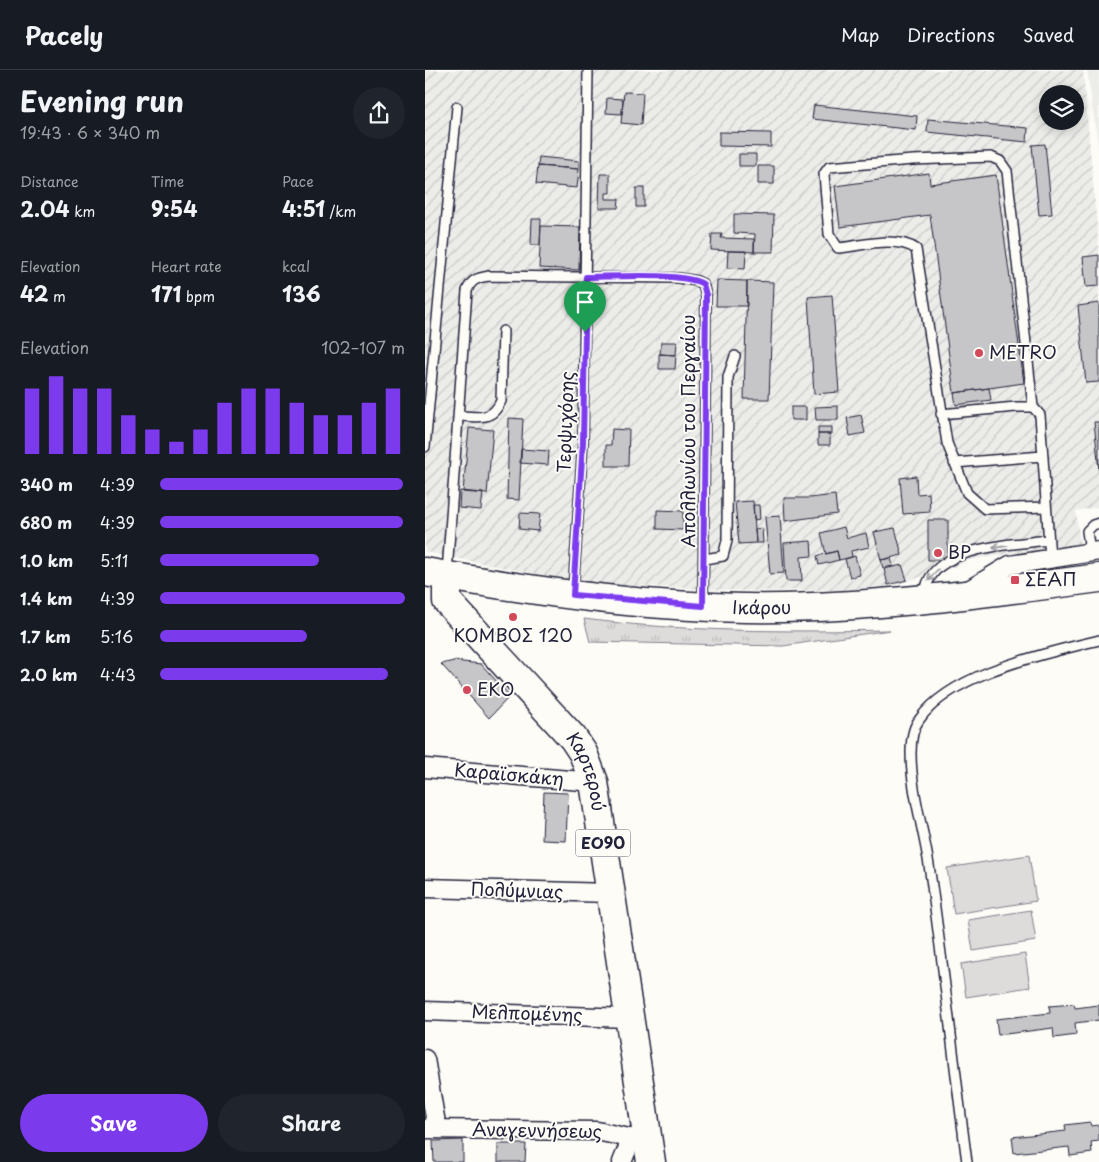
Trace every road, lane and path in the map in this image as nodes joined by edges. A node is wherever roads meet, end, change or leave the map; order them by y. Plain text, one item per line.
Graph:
1 (588, 70) edge
2 (457, 107) dead end
3 (586, 277) junction
4 (503, 331) dead end
5 (735, 356) dead end
6 (1033, 407) junction
7 (941, 414) junction
8 (459, 416) junction
9 (425, 447) edge
10 (1043, 456) junction
11 (954, 463) junction
12 (1046, 507) junction
13 (1099, 523) edge
14 (1047, 540) junction
15 (1095, 552) edge
16 (1050, 558) junction
17 (704, 559) junction
18 (436, 574) edge
19 (1099, 578) edge
20 (573, 595) junction
21 (960, 595) junction
22 (925, 599) junction
23 (703, 606) junction
24 (1099, 640) edge
25 (425, 768) edge
26 (594, 782) junction
27 (425, 888) edge
28 (610, 893) junction
29 (425, 1011) edge
30 (629, 1018) junction
31 (425, 1059) edge
32 (431, 1129) edge
33 (644, 1147) edge
34 (622, 1162) edge
35 (967, 1162) edge

1 - 3 lane, Τερψιχόρης
2 - 9 lane
3 - 8 lane
3 - 17 lane, Απολλωνίου του Περγαίου
3 - 20 lane, Τερψιχόρης
4 - 8 lane
5 - 17 lane
6 - 7 lane
6 - 7 lane
6 - 10 lane
7 - 11 lane
8 - 18 lane
10 - 11 lane
10 - 12 lane
11 - 12 lane
12 - 14 lane
13 - 15 lane
14 - 16 lane
14 -> 22 lane
15 - 16 street
16 - 21 street
17 - 23 lane, Απολλωνίου του Περγαίου
18 - 20 main road, Ικάρου
18 - 26 main road, Καρτερού / ΕΟ90
19 - 21 main road, Ικάρου
20 - 23 main road, Ικάρου
21 - 22 main road, Ικάρου
22 - 23 main road, Ικάρου
24 - 35 lane
25 - 26 street, Καραϊσκάκη
26 - 28 main road, Καρτερού / ΕΟ90
27 - 28 street, Πολύμνιας
28 - 30 main road, Καρτερού / ΕΟ90
29 - 30 street, Μελπομένης
30 - 33 main road, Καρτερού / ΕΟ90
31 - 32 street
32 - 33 street, Αναγεννήσεως
33 - 34 street

